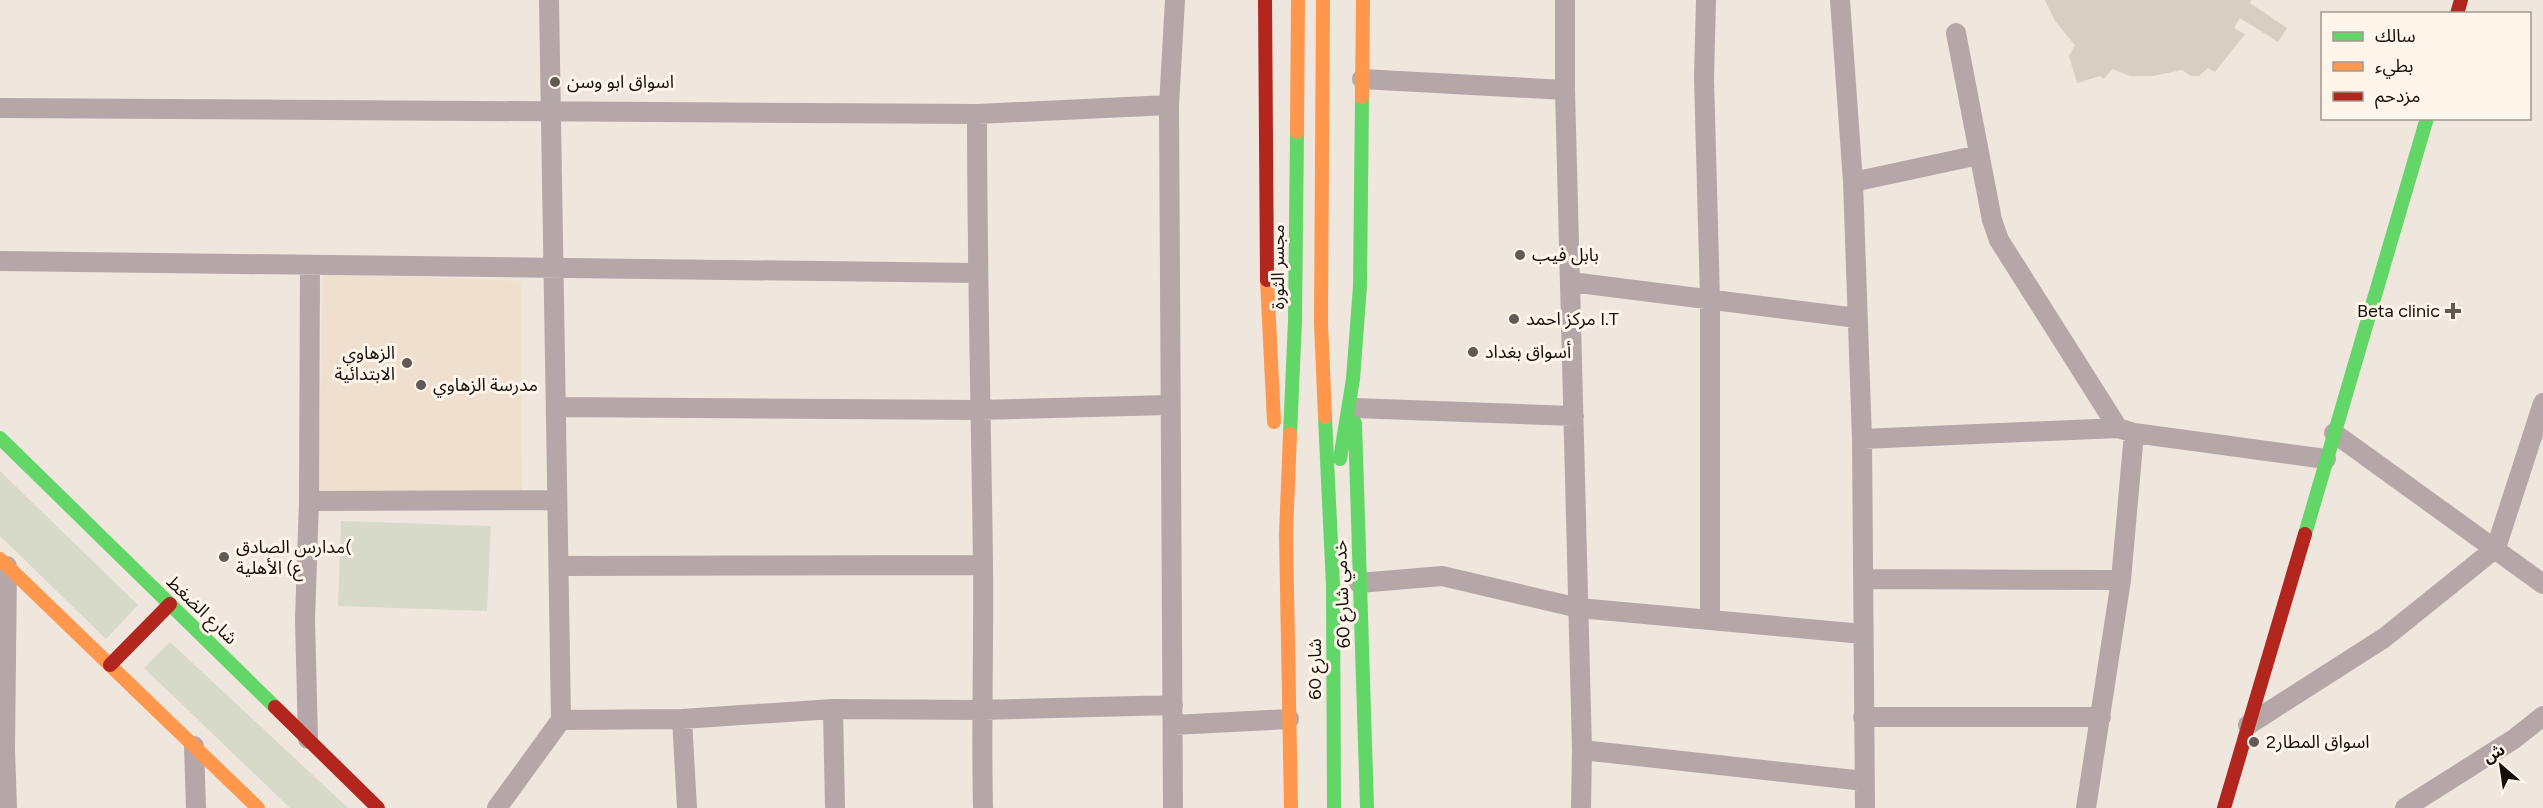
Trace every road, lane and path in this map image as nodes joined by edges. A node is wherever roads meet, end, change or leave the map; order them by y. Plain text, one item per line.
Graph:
1 (549, 0) edge
2 (1175, 0) edge
3 (1265, 0) edge
4 (1298, 0) edge
5 (1323, 0) edge
6 (1363, 0) edge
7 (1565, 0) edge
8 (1706, 0) edge
9 (1840, 0) edge
10 (1956, 33) dead end
11 (1362, 79) junction
12 (1565, 90) junction
13 (1169, 105) junction
14 (0, 108) edge
15 (551, 113) junction
16 (977, 114) junction
17 (2426, 120) edge
18 (1979, 156) junction
19 (1853, 182) junction
20 (0, 261) edge
21 (310, 265) junction
22 (554, 267) junction
23 (977, 273) junction
24 (1570, 282) junction
25 (1710, 299) junction
26 (1857, 318) junction
27 (1353, 379) junction
28 (1169, 405) junction
29 (556, 407) junction
30 (1354, 408) junction
31 (979, 410) junction
32 (2542, 411) edge
33 (1574, 416) junction
34 (2126, 431) junction
35 (2334, 433) junction
36 (0, 438) edge
37 (1862, 439) junction
38 (2326, 459) junction
39 (557, 500) junction
40 (309, 501) junction
41 (1329, 529) junction
42 (1286, 534) junction
43 (2496, 548) junction
44 (4, 563) edge
45 (983, 565) junction
46 (559, 566) junction
47 (1863, 579) junction
48 (2121, 580) junction
49 (1359, 583) junction
50 (2543, 584) edge
51 (170, 604) junction
52 (1578, 608) junction
53 (1710, 619) junction
54 (1863, 634) junction
55 (110, 665) junction
56 (1173, 705) junction
57 (833, 709) junction
58 (981, 710) junction
59 (2543, 716) edge
60 (1863, 717) junction
61 (2101, 717) junction
62 (682, 718) junction
63 (1289, 719) junction
64 (561, 720) junction
65 (1173, 725) junction
66 (2248, 725) junction
67 (308, 739) junction
68 (194, 746) junction
69 (2, 750) edge
70 (1582, 750) junction
71 (1864, 781) junction
72 (7, 808) edge
73 (196, 808) edge
74 (258, 808) edge
75 (378, 808) edge
76 (497, 808) edge
77 (687, 808) edge
78 (835, 808) edge
79 (983, 808) edge
80 (1173, 808) edge
81 (1291, 808) edge
82 (1334, 808) edge
83 (1367, 808) edge
84 (1581, 808) edge
85 (1865, 808) edge
86 (2086, 808) edge
87 (2224, 808) edge
88 (2405, 808) edge

1 - 15 street
2 - 13 street
3 - 42 main road
4 - 42 main road, مجسر الثورة
5 - 41 main road
6 - 11 main road
7 - 12 street
8 - 25 street
9 - 19 street
10 - 18 street
11 - 12 street
11 - 27 main road
12 - 24 street
13 - 16 street
13 - 28 street
14 - 15 street
15 - 16 street
15 - 22 street
16 - 23 street
17 - 35 main road
18 - 19 street
18 - 34 street
19 - 26 street
20 - 21 street
21 - 22 street
21 - 40 street
22 - 23 street
22 - 29 street
23 - 31 street
24 - 25 street
24 - 33 street
25 - 26 street
25 - 53 street
26 - 37 street
27 - 30 main road, خدمي شارع 60
27 - 41 main road
28 - 31 street
28 - 56 street
29 - 31 street
29 - 39 street
30 - 33 street
30 - 49 main road, خدمي شارع 60
31 - 45 street
32 - 43 street
33 - 52 street
34 - 37 street
34 - 38 street
34 - 48 street
35 - 38 main road
35 - 43 street
36 - 51 main road, شارع الضغط
37 - 47 street
38 - 66 main road
39 - 40 street
39 - 46 street
40 - 67 street
41 - 82 main road, شارع 60
42 - 63 main road, شارع 60
43 - 50 street
43 - 66 street
44 - 55 main road
44 - 69 street
45 - 46 street
45 - 58 street
46 - 64 street
47 - 48 street
47 - 54 street
48 - 61 street
49 - 52 street
49 - 83 main road, خدمي شارع 60
51 - 55 main road
51 - 67 main road, شارع الضغط
52 - 53 street
52 - 70 street
53 - 54 street
54 - 60 street
55 - 68 main road
56 - 58 street
56 - 65 street
57 - 58 street
57 - 62 street
57 - 78 street
58 - 79 street
59 - 88 street
60 - 61 street
60 - 71 street
61 - 86 street
62 - 64 street
62 - 77 street
63 - 65 street
63 - 81 main road, شارع 60
64 - 76 street
65 - 80 street
66 - 87 main road
67 - 75 main road, شارع الضغط
68 - 73 street
68 - 74 main road
69 - 72 street
70 - 71 street
70 - 84 street
71 - 85 street

